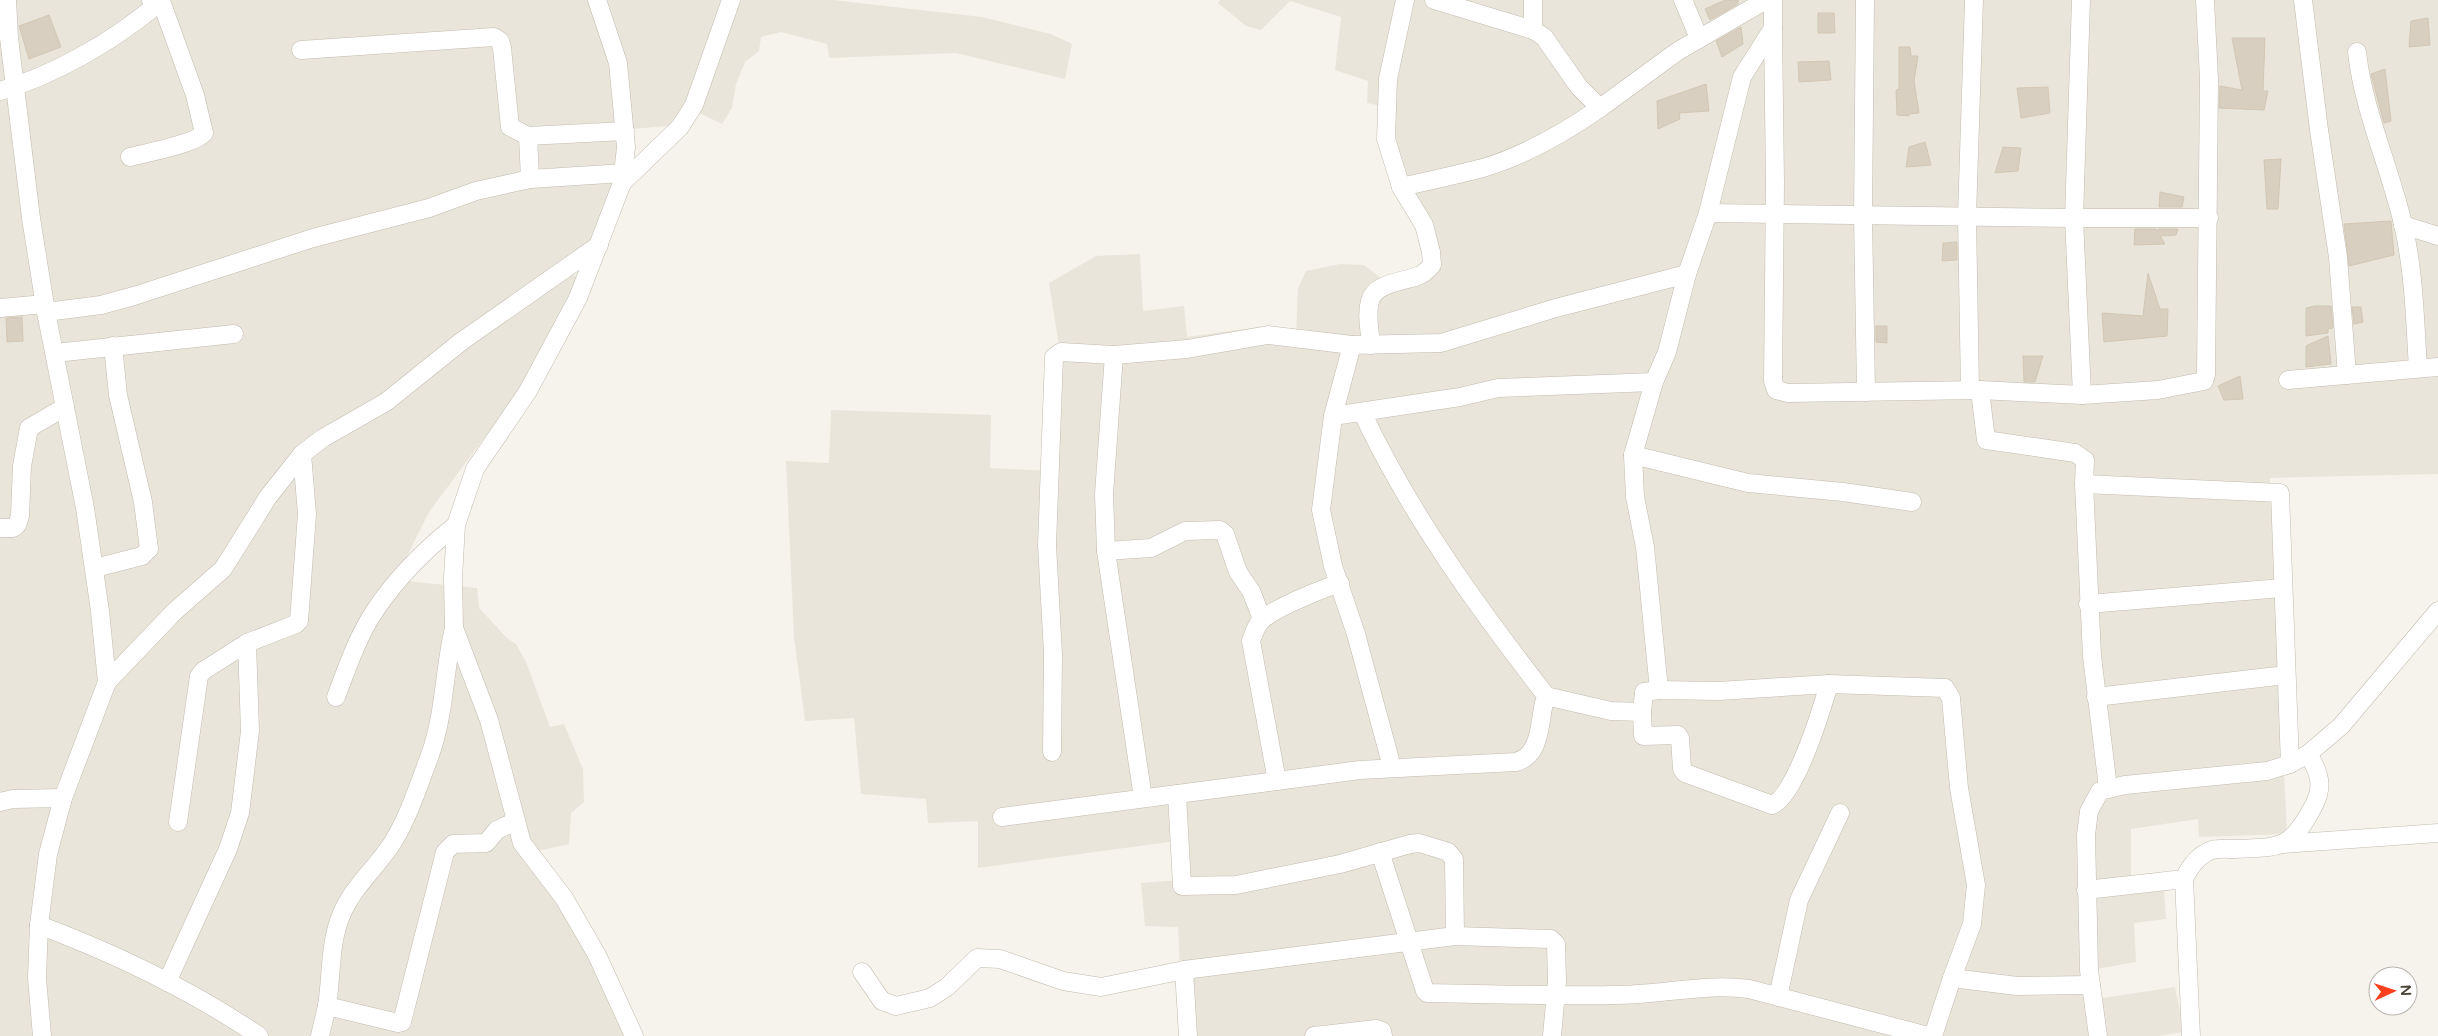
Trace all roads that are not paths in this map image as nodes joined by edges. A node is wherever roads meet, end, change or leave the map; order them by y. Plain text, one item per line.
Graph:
1 (6, 0) edge
2 (597, 0) edge
3 (731, 0) edge
4 (1405, 0) edge
5 (1434, 0) edge
6 (1533, 0) edge
7 (1683, 0) edge
8 (1766, 0) edge
9 (1773, 0) edge
10 (1865, 0) edge
11 (1974, 0) edge
12 (2081, 0) edge
13 (2205, 0) edge
14 (2304, 0) edge
15 (157, 2) edge
16 (1773, 28) junction
17 (1533, 30) junction
18 (1699, 38) junction
19 (301, 50) dead end
20 (2356, 52) dead end
21 (8, 89) edge
22 (1600, 108) junction
23 (625, 131) junction
24 (528, 136) junction
25 (130, 157) dead end
26 (623, 178) junction
27 (530, 179) junction
28 (1401, 187) junction
29 (1775, 212) junction
30 (1708, 213) junction
31 (1864, 215) junction
32 (1967, 216) junction
33 (2074, 218) junction
34 (2209, 218) junction
35 (2403, 225) junction
36 (2438, 236) edge
37 (599, 246) junction
38 (1687, 274) junction
39 (0, 308) edge
40 (46, 308) junction
41 (234, 334) dead end
42 (1352, 345) junction
43 (1371, 345) junction
44 (113, 346) junction
45 (55, 353) junction
46 (1114, 355) junction
47 (2438, 367) edge
48 (2418, 368) junction
49 (2347, 375) junction
50 (2288, 380) dead end
51 (1654, 382) junction
52 (1975, 390) junction
53 (1866, 392) junction
54 (2082, 395) junction
55 (65, 407) junction
56 (1362, 412) junction
57 (1333, 416) junction
58 (302, 454) junction
59 (1633, 455) junction
60 (2084, 484) junction
61 (1912, 502) dead end
62 (456, 525) junction
63 (0, 528) edge
64 (1106, 551) junction
65 (95, 568) junction
66 (1340, 583) junction
67 (2282, 588) junction
68 (2088, 604) junction
69 (2438, 611) edge
70 (1262, 619) junction
71 (454, 628) junction
72 (247, 643) junction
73 (2286, 675) junction
74 (107, 682) junction
75 (1829, 684) junction
76 (1659, 690) junction
77 (336, 697) dead end
78 (2096, 697) junction
79 (1548, 698) junction
80 (1642, 712) junction
81 (1052, 752) dead end
82 (2308, 754) junction
83 (2290, 764) junction
84 (1392, 767) junction
85 (1277, 781) junction
86 (2108, 788) junction
87 (1177, 794) junction
88 (63, 798) junction
89 (1143, 798) junction
90 (0, 802) edge
91 (1840, 813) dead end
92 (1002, 817) dead end
93 (516, 821) junction
94 (178, 822) dead end
95 (2438, 833) edge
96 (2282, 844) junction
97 (1380, 852) junction
98 (2184, 879) junction
99 (2086, 890) junction
100 (39, 925) junction
101 (1455, 936) junction
102 (1410, 942) junction
103 (1184, 970) junction
104 (862, 972) dead end
105 (1952, 978) junction
106 (167, 982) junction
107 (2091, 985) junction
108 (1555, 995) junction
109 (1778, 997) junction
110 (327, 1006) junction
111 (42, 1036) edge
112 (259, 1036) edge
113 (320, 1036) edge
114 (634, 1036) edge
115 (1188, 1036) edge
116 (1314, 1036) edge
117 (1383, 1036) edge
118 (1552, 1036) edge
119 (1928, 1036) edge
120 (1933, 1036) edge
121 (2098, 1036) edge
122 (2191, 1036) edge

1 - 21 street
2 - 23 street
3 - 26 street
4 - 28 street
5 - 17 street
6 - 17 street
7 - 18 street
8 - 18 street
9 - 16 street
10 - 31 street
11 - 32 street
12 - 33 street
13 - 34 street
14 - 49 street
15 - 21 street
15 - 25 street
16 - 29 street
16 - 30 street
17 - 22 street
18 - 22 street
19 - 24 street
20 - 35 street
21 - 40 street
22 - 28 street
23 - 24 street
23 - 26 street
24 - 27 street
26 - 27 street
26 - 37 street
27 - 40 street
28 - 43 street
29 - 30 street
29 - 31 street
29 - 53 street
30 - 38 street
31 - 32 street
31 - 53 street
32 - 33 street
32 - 52 street
33 - 34 street
33 - 54 street
34 - 54 street
35 - 36 street
35 - 48 street
37 - 58 street
37 - 62 street
38 - 43 street
38 - 51 street
39 - 40 street
40 - 45 street
41 - 44 street
42 - 43 street
42 - 46 street
42 - 57 street
44 - 45 street
44 - 65 street
45 - 55 street
46 - 64 street
46 - 81 street
47 - 48 street
48 - 49 street
49 - 50 street
51 - 56 street
51 - 59 street
52 - 53 street
52 - 54 street
52 - 60 street
55 - 63 street
55 - 65 street
56 - 57 street
56 - 79 street
57 - 66 street
58 - 72 street
58 - 74 street
59 - 61 street
59 - 76 street
60 - 67 street
60 - 68 street
62 - 71 street
62 - 77 street
64 - 70 street
64 - 89 street
65 - 74 street
66 - 70 street
66 - 84 street
67 - 68 street
67 - 73 street
68 - 78 street
69 - 82 street
70 - 85 street
71 - 93 street
71 - 110 street
72 - 94 street
72 - 106 street
73 - 78 street
73 - 83 street
74 - 88 street
75 - 76 street
75 - 80 street
75 - 105 street
76 - 80 street
78 - 86 street
79 - 80 street
79 - 84 street
82 - 83 street
82 - 96 street
83 - 86 street
84 - 85 street
85 - 87 street
86 - 99 street
87 - 89 street
87 - 97 street
88 - 90 street
88 - 100 street
89 - 92 street
91 - 109 street
93 - 110 street
93 - 114 street
95 - 96 street
96 - 98 street
97 - 101 street
97 - 102 street
98 - 99 street
98 - 122 street
99 - 107 street
100 - 106 street
100 - 111 street
101 - 102 street
101 - 108 street
102 - 103 street
102 - 108 street
103 - 104 street
103 - 115 street
105 - 107 street
105 - 120 street
106 - 112 street
107 - 121 street
108 - 109 street
108 - 118 street
109 - 119 street
110 - 113 street
116 - 117 street

